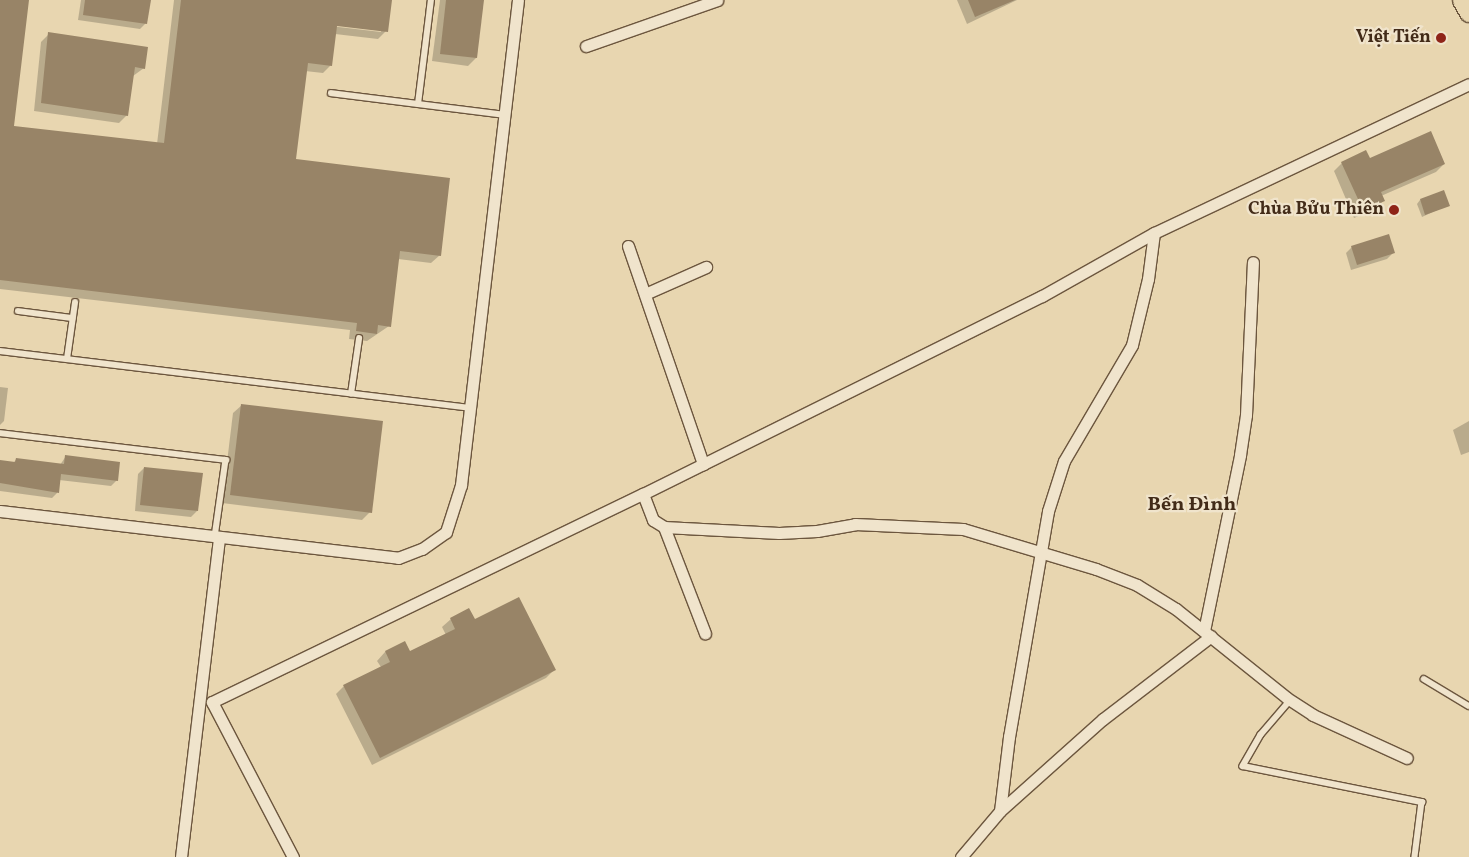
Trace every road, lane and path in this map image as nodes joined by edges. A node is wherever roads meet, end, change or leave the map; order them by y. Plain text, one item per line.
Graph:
1 (431, 0) edge
2 (518, 0) edge
3 (717, 0) edge
4 (1462, 0) edge
5 (1469, 12) edge
6 (586, 46) dead end
7 (1469, 84) edge
8 (331, 93) dead end
9 (418, 104) junction
10 (505, 115) junction
11 (1154, 233) junction
12 (628, 246) dead end
13 (1252, 262) dead end
14 (706, 267) dead end
15 (644, 294) junction
16 (75, 303) dead end
17 (18, 311) dead end
18 (73, 318) junction
19 (359, 339) dead end
20 (0, 351) edge
21 (67, 359) junction
22 (351, 394) junction
23 (470, 408) junction
24 (0, 434) edge
25 (704, 464) junction
26 (643, 494) junction
27 (0, 511) edge
28 (664, 526) junction
29 (217, 537) junction
30 (1040, 551) junction
31 (705, 633) dead end
32 (1207, 634) junction
33 (1424, 679) dead end
34 (1290, 700) junction
35 (1469, 706) edge
36 (1407, 758) dead end
37 (1000, 811) junction
38 (181, 857) edge
39 (293, 857) edge
40 (961, 857) edge
41 (1414, 857) edge

1 - 9 lane
2 - 10 street
3 - 6 street
4 - 5 highway
7 - 11 street
8 - 9 lane
9 - 10 lane
10 - 23 street
11 - 25 street
11 - 30 street
12 - 15 street
13 - 32 street
14 - 15 street
15 - 25 street
16 - 18 lane
17 - 18 lane
18 - 21 lane
19 - 22 lane
20 - 21 lane
21 - 22 lane
22 - 23 lane
23 - 29 street
24 - 29 lane
25 - 26 street
26 - 28 street
26 - 39 street
27 - 29 street
28 - 30 street
28 - 31 street
29 - 38 street
30 - 32 street
30 - 37 street
32 - 34 street
32 - 37 street
33 - 35 lane
34 - 36 street
34 - 41 lane
37 - 40 street

